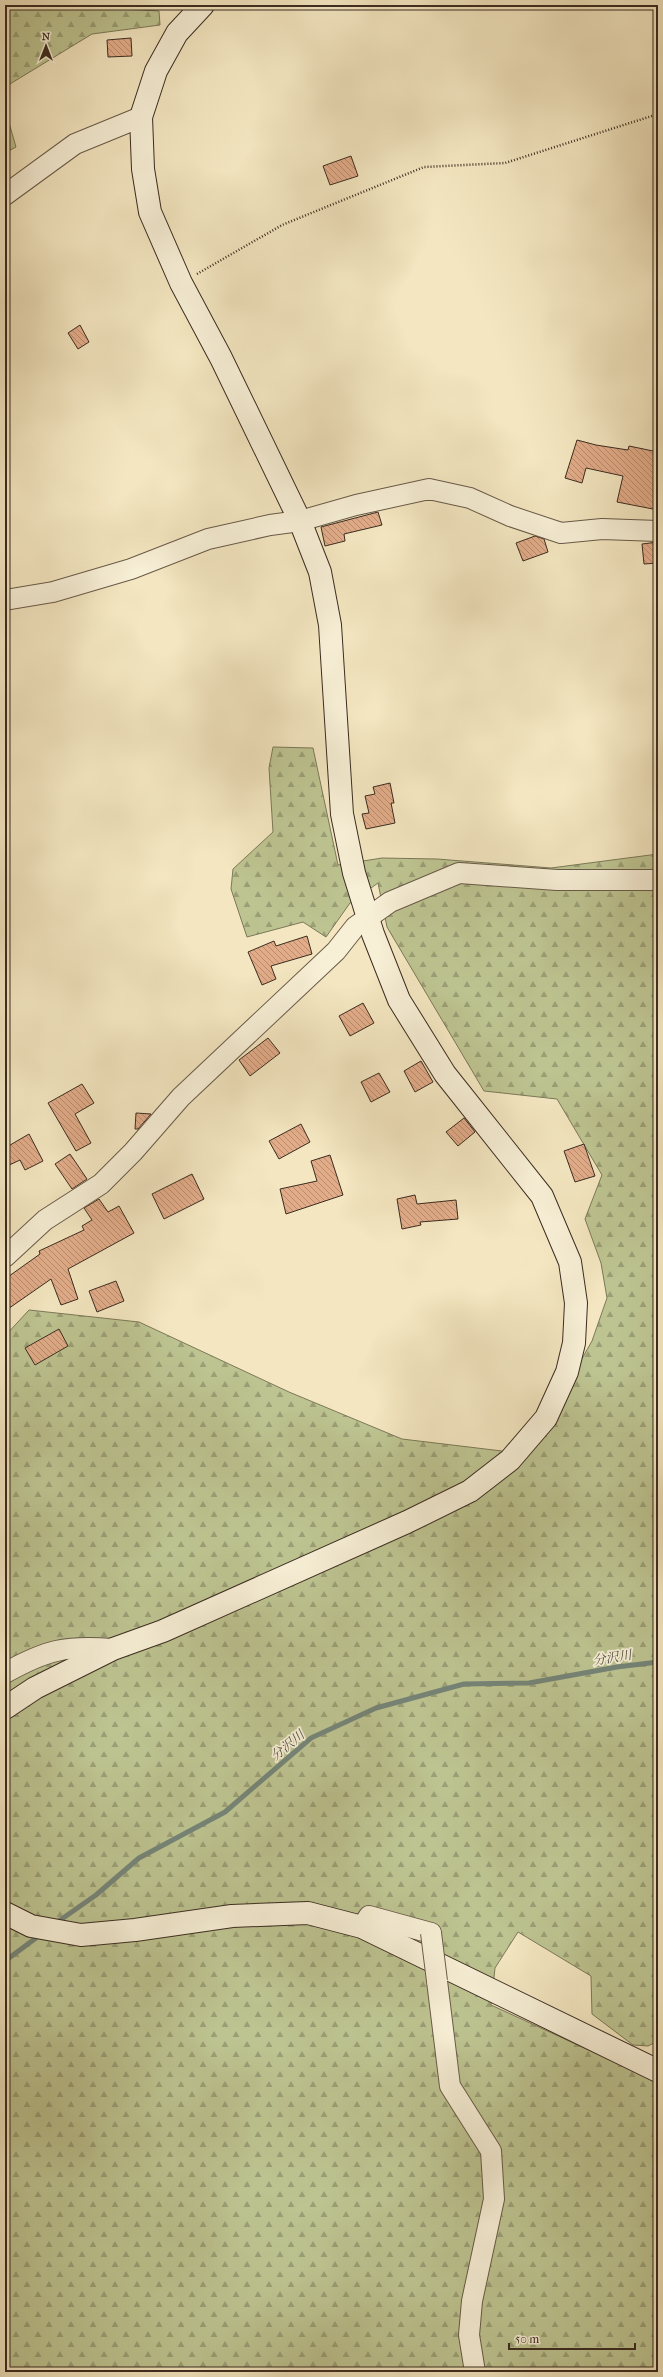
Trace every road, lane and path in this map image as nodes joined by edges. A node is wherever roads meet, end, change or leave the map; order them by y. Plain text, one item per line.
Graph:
1 (203, 5) edge
2 (658, 114) edge
3 (140, 117) junction
4 (5, 195) edge
5 (181, 283) junction
6 (300, 521) junction
7 (658, 532) edge
8 (5, 600) edge
9 (658, 880) edge
10 (367, 918) junction
11 (5, 1257) edge
12 (113, 1649) junction
13 (5, 1673) edge
14 (5, 1708) edge
15 (5, 1913) edge
16 (362, 1927) junction
17 (658, 2071) edge
18 (475, 2372) edge

1 - 3 street
2 - 5 path
3 - 4 street
3 - 5 street
5 - 6 street
6 - 7 street
6 - 8 street
6 - 10 street
9 - 10 street
10 - 11 street
10 - 12 street
12 - 13 street
12 - 14 street
15 - 16 street
16 - 17 street
16 - 18 street, bridge

